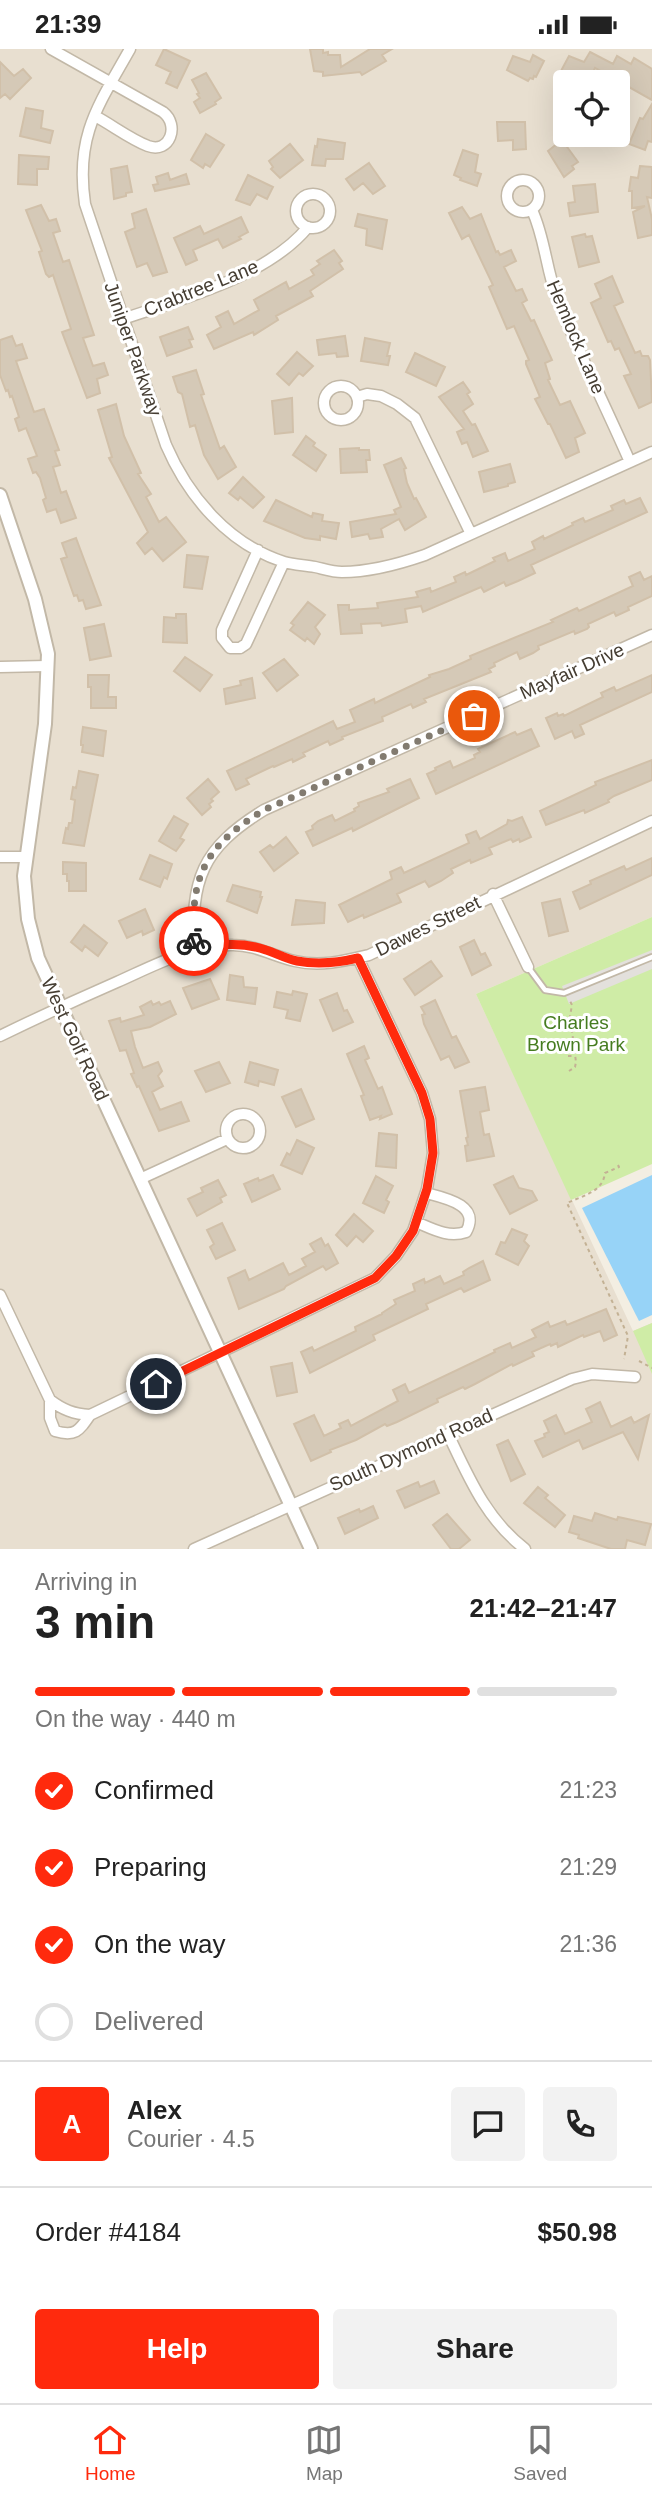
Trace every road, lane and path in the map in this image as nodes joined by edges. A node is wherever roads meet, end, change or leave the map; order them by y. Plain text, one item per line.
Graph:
1 (51, 49) edge
2 (130, 49) edge
3 (110, 84) junction
4 (94, 116) junction
5 (532, 210) dead end
6 (308, 227) dead end
7 (123, 319) junction
8 (357, 397) dead end
9 (652, 452) edge
10 (630, 462) junction
11 (0, 495) edge
12 (471, 534) junction
13 (258, 550) junction
14 (284, 562) junction
15 (652, 635) edge
16 (47, 666) junction
17 (0, 667) edge
18 (652, 821) edge
19 (0, 857) edge
20 (26, 857) junction
21 (493, 894) junction
22 (194, 951) junction
23 (652, 957) edge
24 (358, 958) junction
25 (528, 967) joint
26 (566, 992) junction
27 (60, 1007) junction
28 (0, 1036) edge
29 (568, 1056) dead end
30 (576, 1056) junction
31 (569, 1071) dead end
32 (228, 1139) dead end
33 (618, 1165) dead end
34 (140, 1179) junction
35 (426, 1193) junction
36 (416, 1222) junction
37 (0, 1295) edge
38 (220, 1354) junction
39 (624, 1359) dead end
40 (639, 1361) dead end
41 (652, 1368) edge
42 (635, 1377) dead end
43 (50, 1400) junction
44 (90, 1415) junction
45 (448, 1434) junction
46 (292, 1504) junction
47 (194, 1549) edge
48 (311, 1549) edge
49 (526, 1549) edge

1 - 3 street
2 - 3 street, Juniper Parkway
3 - 4 street, Juniper Parkway
3 - 4 street
4 - 7 street, Juniper Parkway
5 - 10 street, Hemlock Lane
6 - 7 street, Crabtree Lane
7 - 13 street, Juniper Parkway
8 - 12 street
9 - 10 street, Juniper Parkway
10 - 12 street, Juniper Parkway
11 - 16 street, West Golf Road
12 - 14 street, Juniper Parkway
13 - 14 street, Juniper Parkway
13 - 14 street
15 - 22 street, Mayfair Drive
16 - 17 street
16 - 20 street, West Golf Road
18 - 21 street, Dawes Street
19 - 20 street
20 - 27 street, West Golf Road
21 - 24 street, Dawes Street
21 - 25 street
22 - 24 street, Dawes Street
22 - 27 street, Dawes Street
23 - 26 lane
24 - 35 street
25 - 26 lane
26 - 30 path
27 - 28 street, Dawes Street
27 - 34 street, West Golf Road
29 - 30 path
30 - 31 path
32 - 34 street
33 - 39 path
34 - 38 street, West Golf Road
35 - 36 street
35 - 36 street
36 - 38 street
37 - 43 street
38 - 44 street
38 - 46 street, West Golf Road
40 - 41 path
42 - 45 street, South Dymond Road
43 - 44 street
43 - 44 street
45 - 46 street, South Dymond Road
45 - 49 street
46 - 47 street, South Dymond Road
46 - 48 street, West Golf Road

